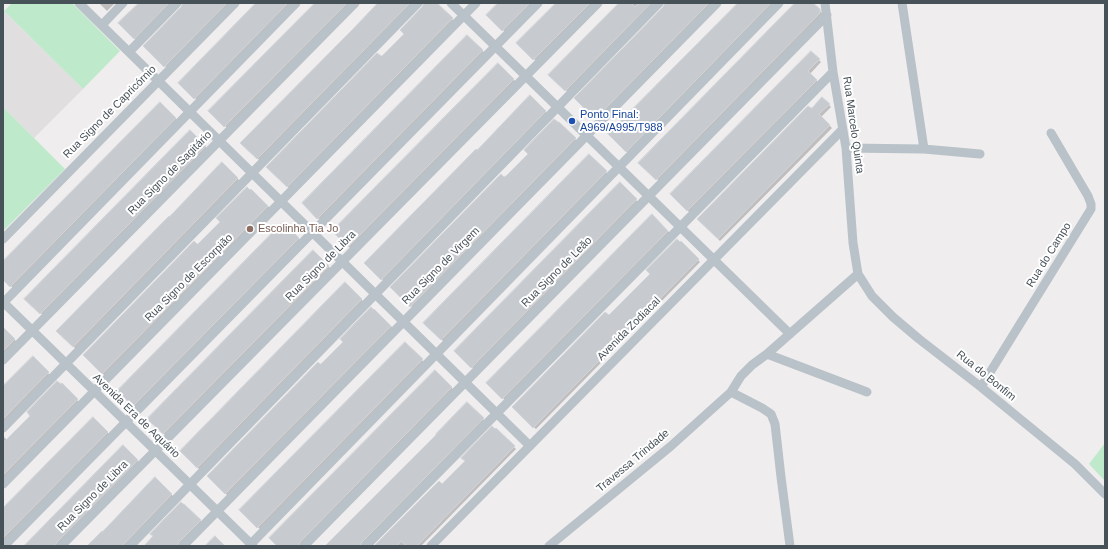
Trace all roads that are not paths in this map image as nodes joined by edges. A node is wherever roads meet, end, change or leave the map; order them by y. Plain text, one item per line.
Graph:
1 (79, 3) edge
2 (123, 3) edge
3 (177, 3) edge
4 (235, 3) edge
5 (296, 3) edge
6 (355, 3) edge
7 (418, 3) edge
8 (452, 3) edge
9 (476, 3) edge
10 (538, 3) edge
11 (598, 3) edge
12 (659, 3) edge
13 (717, 3) edge
14 (779, 3) edge
15 (825, 3) edge
16 (902, 3) edge
17 (464, 15) junction
18 (827, 15) junction
19 (102, 25) junction
20 (495, 46) junction
21 (129, 52) junction
22 (833, 72) junction
23 (526, 76) junction
24 (158, 81) junction
25 (558, 107) junction
26 (190, 112) junction
27 (843, 129) junction
28 (1051, 133) dead end
29 (587, 135) junction
30 (219, 141) junction
31 (846, 148) junction
32 (924, 149) junction
33 (980, 154) dead end
34 (619, 167) junction
35 (252, 173) junction
36 (649, 196) junction
37 (281, 202) junction
38 (680, 227) junction
39 (312, 232) junction
40 (3, 239) edge
41 (714, 260) junction
42 (342, 262) junction
43 (858, 274) junction
44 (375, 294) junction
45 (3, 303) edge
46 (403, 322) junction
47 (32, 331) junction
48 (790, 334) junction
49 (436, 354) junction
50 (767, 354) junction
51 (3, 360) edge
52 (66, 364) junction
53 (465, 382) junction
54 (981, 387) junction
55 (94, 391) junction
56 (731, 392) junction
57 (867, 392) dead end
58 (496, 414) junction
59 (126, 422) junction
60 (3, 428) edge
61 (530, 446) junction
62 (155, 451) junction
63 (3, 484) edge
64 (190, 484) junction
65 (1105, 494) edge
66 (217, 511) junction
67 (251, 545) edge
68 (4, 546) edge
69 (61, 546) edge
70 (130, 546) edge
71 (183, 546) edge
72 (304, 546) edge
73 (366, 546) edge
74 (431, 546) edge
75 (549, 546) edge
76 (790, 546) edge

1 - 19 street
2 - 19 street
3 - 21 street
4 - 24 street, Rua Signo de Capricórnio
5 - 26 street
6 - 30 street, Rua Signo de Sagitário
7 - 35 street
8 - 17 street
9 - 17 street, Rua Signo de Escorpião
10 - 20 street
11 - 23 street, Rua Signo de Libra
12 - 25 street
13 - 29 street, Rua Signo de Virgem
14 - 34 street
15 - 18 street, Rua Marcelo Quinta
16 - 32 street
17 - 20 street
17 - 37 street, Rua Signo de Escorpião
18 - 22 street, Rua Marcelo Quinta
18 - 36 street, Rua Signo de Leão
19 - 21 street
20 - 23 street
20 - 39 street
21 - 24 street
22 - 27 street, Rua Marcelo Quinta
22 - 38 street
23 - 25 street
23 - 42 street, Rua Signo de Libra
24 - 26 street
24 - 40 street, Rua Signo de Capricórnio
25 - 29 street
25 - 44 street
26 - 30 street
26 - 45 street
27 - 31 street, Rua Marcelo Quinta
27 - 41 street, Avenida Zodiacal
28 - 54 street, Rua do Campo
29 - 34 street
29 - 46 street, Rua Signo de Virgem
30 - 35 street
30 - 47 street, Rua Signo de Sagitário
31 - 32 street
31 - 43 street, Rua Marcelo Quinta
32 - 33 street
34 - 36 street
34 - 49 street
35 - 37 street
35 - 52 street
36 - 38 street
36 - 53 street, Rua Signo de Leão
37 - 39 street
37 - 55 street, Rua Signo de Escorpião
38 - 41 street
38 - 58 street
39 - 42 street
39 - 59 street
41 - 48 street
41 - 61 street, Avenida Zodiacal
42 - 44 street
42 - 62 street, Rua Signo de Libra
43 - 48 street, Travessa Trindade
43 - 54 street, Rua do Bonfim
44 - 46 street
44 - 64 street
45 - 47 street, Avenida Era de Aquário
46 - 49 street
46 - 66 street, Rua Signo de Virgem
47 - 51 street, Rua Signo de Sagitário
47 - 52 street, Avenida Era de Aquário
48 - 50 street, Travessa Trindade
49 - 53 street
49 - 67 street
50 - 56 street, Travessa Trindade
50 - 57 street
52 - 55 street, Avenida Era de Aquário
52 - 60 street
53 - 58 street
53 - 72 street, Rua Signo de Leão
54 - 65 street, Rua do Bonfim
55 - 59 street, Avenida Era de Aquário
55 - 63 street, Rua Signo de Escorpião
56 - 75 street, Travessa Trindade
56 - 76 street
58 - 61 street
58 - 73 street
59 - 62 street, Avenida Era de Aquário
59 - 68 street
61 - 74 street, Avenida Zodiacal
62 - 64 street, Avenida Era de Aquário
62 - 69 street, Rua Signo de Libra
64 - 66 street, Avenida Era de Aquário
64 - 70 street
66 - 67 street, Avenida Era de Aquário
66 - 71 street, Rua Signo de Virgem

